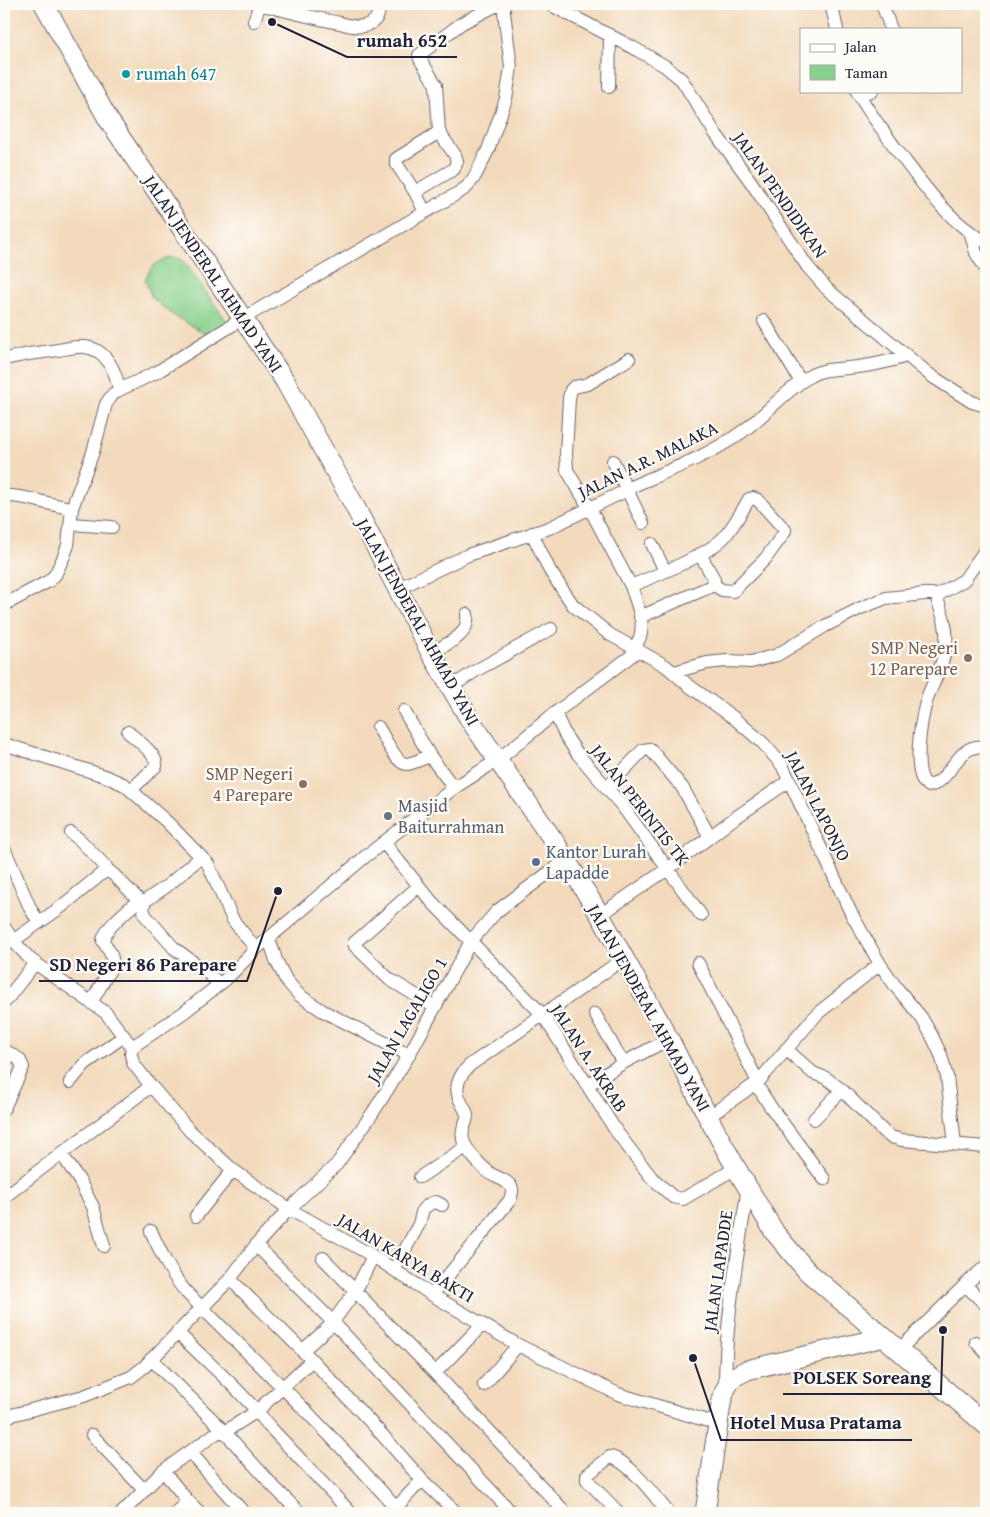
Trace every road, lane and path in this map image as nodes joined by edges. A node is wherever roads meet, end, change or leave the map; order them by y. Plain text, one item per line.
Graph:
1 (44, 4) edge
2 (260, 4) edge
3 (378, 4) edge
4 (501, 4) edge
5 (550, 4) edge
6 (831, 4) edge
7 (882, 4) edge
8 (254, 21) dead end
9 (837, 28) edge
10 (891, 28) edge
11 (610, 35) junction
12 (609, 87) dead end
13 (858, 92) edge
14 (439, 132) junction
15 (415, 192) junction
16 (425, 212) junction
17 (971, 234) junction
18 (986, 242) edge
19 (986, 269) edge
20 (242, 319) junction
21 (764, 321) dead end
22 (906, 356) junction
23 (4, 359) edge
24 (629, 359) dead end
25 (801, 382) junction
26 (119, 390) junction
27 (986, 406) edge
28 (613, 461) dead end
29 (626, 489) junction
30 (4, 496) edge
31 (72, 508) junction
32 (590, 508) junction
33 (643, 523) dead end
34 (71, 524) junction
35 (112, 527) dead end
36 (532, 533) junction
37 (652, 544) dead end
38 (986, 549) edge
39 (700, 554) junction
40 (665, 571) junction
41 (714, 585) junction
42 (631, 586) junction
43 (397, 589) junction
44 (936, 596) junction
45 (4, 605) edge
46 (467, 614) dead end
47 (640, 617) junction
48 (551, 629) dead end
49 (636, 649) junction
50 (431, 653) junction
51 (674, 672) junction
52 (451, 687) junction
53 (404, 711) dead end
54 (555, 713) junction
55 (378, 727) dead end
56 (128, 732) dead end
57 (4, 744) edge
58 (986, 747) edge
59 (430, 756) junction
60 (499, 759) junction
61 (789, 781) junction
62 (454, 788) junction
63 (606, 788) junction
64 (130, 790) junction
65 (71, 833) dead end
66 (710, 837) junction
67 (384, 843) junction
68 (4, 848) edge
69 (201, 857) junction
70 (566, 860) junction
71 (669, 868) junction
72 (108, 871) junction
73 (418, 886) junction
74 (142, 902) junction
75 (600, 915) junction
76 (701, 915) dead end
77 (39, 922) junction
78 (4, 927) edge
79 (269, 939) junction
80 (13, 941) junction
81 (471, 941) junction
82 (256, 949) junction
83 (625, 958) junction
84 (35, 963) junction
85 (698, 963) dead end
86 (880, 964) junction
87 (219, 984) junction
88 (91, 1002) junction
89 (4, 1003) edge
90 (436, 1007) junction
91 (595, 1014) dead end
92 (543, 1015) junction
93 (124, 1036) junction
94 (669, 1039) junction
95 (132, 1047) junction
96 (786, 1049) junction
97 (4, 1050) edge
98 (409, 1055) junction
99 (623, 1063) junction
100 (70, 1082) dead end
101 (758, 1082) junction
102 (588, 1085) junction
103 (151, 1086) junction
104 (842, 1090) junction
105 (4, 1108) edge
106 (708, 1117) junction
107 (814, 1119) dead end
108 (955, 1144) junction
109 (466, 1147) junction
110 (986, 1147) edge
111 (61, 1153) junction
112 (736, 1168) junction
113 (233, 1170) junction
114 (420, 1177) dead end
115 (824, 1179) dead end
116 (748, 1187) junction
117 (4, 1198) edge
118 (442, 1205) dead end
119 (290, 1209) junction
120 (196, 1216) dead end
121 (151, 1231) dead end
122 (256, 1245) junction
123 (104, 1246) dead end
124 (373, 1256) junction
125 (323, 1258) dead end
126 (986, 1266) edge
127 (394, 1270) junction
128 (230, 1279) junction
129 (964, 1285) junction
130 (356, 1290) junction
131 (432, 1295) junction
132 (986, 1305) edge
133 (202, 1308) junction
134 (333, 1322) junction
135 (482, 1325) junction
136 (177, 1332) junction
137 (884, 1337) junction
138 (976, 1342) dead end
139 (518, 1344) junction
140 (898, 1351) junction
141 (986, 1353) edge
142 (307, 1356) junction
143 (151, 1359) junction
144 (435, 1373) junction
145 (484, 1385) dead end
146 (283, 1387) junction
147 (725, 1390) junction
148 (257, 1411) junction
149 (4, 1417) edge
150 (718, 1424) junction
151 (986, 1425) edge
152 (224, 1430) junction
153 (92, 1434) dead end
154 (190, 1452) junction
155 (163, 1470) junction
156 (422, 1480) junction
157 (144, 1490) junction
158 (188, 1501) junction
159 (393, 1511) edge
160 (668, 1512) dead end
161 (122, 1513) edge
162 (174, 1513) edge
163 (200, 1513) edge
164 (244, 1513) edge
165 (300, 1513) edge
166 (350, 1513) edge
167 (457, 1513) edge
168 (512, 1513) edge
169 (566, 1513) edge
170 (619, 1513) edge
171 (705, 1513) edge

1 - 20 highway, JALAN JENDERAL AHMAD YANI
2 - 3 street
2 - 8 street
4 - 14 street
4 - 16 street
5 - 11 street, JALAN PENDIDIKAN
6 - 9 street
7 - 10 street
11 - 12 street
11 - 22 street, JALAN PENDIDIKAN
13 - 17 street
14 - 15 street
14 - 15 street
15 - 16 street
16 - 20 street
17 - 18 street
17 - 19 street
20 - 26 street
20 - 43 highway, JALAN JENDERAL AHMAD YANI
21 - 25 street
22 - 25 street, JALAN A.R. MALAKA
22 - 27 street, JALAN PENDIDIKAN
23 - 26 street
24 - 32 street
25 - 29 street, JALAN A.R. MALAKA
26 - 31 street
28 - 29 street
29 - 32 street, JALAN A.R. MALAKA
29 - 33 street
30 - 31 street
31 - 34 street
32 - 36 street, JALAN A.R. MALAKA
32 - 42 street
34 - 35 street
34 - 45 street
36 - 43 street, JALAN A.R. MALAKA
36 - 49 street, JALAN LAPONJO
37 - 40 street
38 - 44 street
39 - 40 street
39 - 41 street
39 - 41 street
40 - 42 street
41 - 47 street
42 - 47 street
43 - 50 highway, JALAN JENDERAL AHMAD YANI
44 - 51 street
44 - 58 street
46 - 50 street
47 - 49 street
48 - 52 street
49 - 51 street, JALAN LAPONJO
49 - 54 street
50 - 52 highway, JALAN JENDERAL AHMAD YANI
51 - 61 street, JALAN LAPONJO
52 - 60 highway, JALAN JENDERAL AHMAD YANI
53 - 59 street
54 - 60 street
54 - 63 street, JALAN PERINTIS TK
55 - 59 street
56 - 64 street
57 - 64 street
59 - 62 street
60 - 62 street
60 - 70 highway, JALAN JENDERAL AHMAD YANI
61 - 66 street
61 - 86 street, JALAN LAPONJO
62 - 67 street
63 - 66 street
63 - 71 street, JALAN PERINTIS TK
64 - 69 street
65 - 72 street
66 - 71 street
67 - 73 street, JALAN A. AKRAB
67 - 79 street
68 - 77 street
69 - 74 street
69 - 82 street
70 - 75 highway, JALAN JENDERAL AHMAD YANI
70 - 81 street, JALAN LAGALIGO 1
71 - 75 street
71 - 76 street, JALAN PERINTIS TK
72 - 74 street
72 - 77 street
73 - 81 street, JALAN A. AKRAB
73 - 90 street
74 - 87 street
74 - 88 street
75 - 83 highway, JALAN JENDERAL AHMAD YANI
77 - 80 street
78 - 80 street
79 - 82 street
79 - 98 street
80 - 84 street
81 - 90 street, JALAN LAGALIGO 1
81 - 92 street, JALAN A. AKRAB
82 - 87 street
83 - 92 street
83 - 94 highway, JALAN JENDERAL AHMAD YANI
84 - 88 street
84 - 89 street
85 - 101 street
86 - 96 street
86 - 108 street, JALAN LAPONJO
87 - 95 street
88 - 93 street
90 - 98 street, JALAN LAGALIGO 1
91 - 99 street
92 - 102 street, JALAN A. AKRAB
92 - 109 street
93 - 95 street
93 - 100 street
94 - 99 street
94 - 106 highway, JALAN JENDERAL AHMAD YANI
95 - 103 street, JALAN KARYA BAKTI
96 - 101 street
96 - 104 street
97 - 105 street
98 - 119 street, JALAN LAGALIGO 1
99 - 102 street
101 - 106 street
101 - 115 street
102 - 112 street, JALAN A. AKRAB
103 - 111 street
103 - 113 street, JALAN KARYA BAKTI
104 - 107 street
104 - 108 street
106 - 112 highway, JALAN JENDERAL AHMAD YANI
108 - 110 street
109 - 114 street
109 - 131 street
111 - 117 street
111 - 123 street
112 - 116 highway, JALAN JENDERAL AHMAD YANI
113 - 119 street, JALAN KARYA BAKTI
113 - 120 street
116 - 137 highway, JALAN JENDERAL AHMAD YANI
116 - 147 street, JALAN LAPADDE
118 - 127 street
119 - 122 street, JALAN LAGALIGO 1
119 - 124 street, JALAN KARYA BAKTI
121 - 133 street
122 - 128 street, JALAN LAGALIGO 1
122 - 134 street
124 - 127 street, JALAN KARYA BAKTI
124 - 130 street
125 - 130 street
126 - 129 street
127 - 131 street, JALAN KARYA BAKTI
128 - 133 street, JALAN LAGALIGO 1
128 - 142 street
129 - 132 street
129 - 140 street
130 - 134 street
130 - 144 street
131 - 135 street, JALAN KARYA BAKTI
133 - 136 street, JALAN LAGALIGO 1
133 - 146 street
134 - 142 street
134 - 168 street
135 - 139 street, JALAN KARYA BAKTI
135 - 144 street
136 - 143 street, JALAN LAGALIGO 1
136 - 148 street
137 - 140 highway, JALAN JENDERAL AHMAD YANI
137 - 147 highway
138 - 141 street
139 - 145 street
139 - 150 street, JALAN KARYA BAKTI
140 - 151 highway, JALAN JENDERAL AHMAD YANI
142 - 146 street
142 - 156 street
143 - 149 street, JALAN LAGALIGO 1
143 - 152 street
144 - 169 street
146 - 148 street
146 - 159 street
147 - 150 highway
148 - 152 street
148 - 166 street
150 - 171 highway
152 - 154 street
152 - 165 street
153 - 157 street
154 - 155 street
154 - 164 street
155 - 157 street
155 - 158 street
156 - 159 street
156 - 167 street
157 - 161 street
158 - 162 street
158 - 163 street
160 - 170 street

